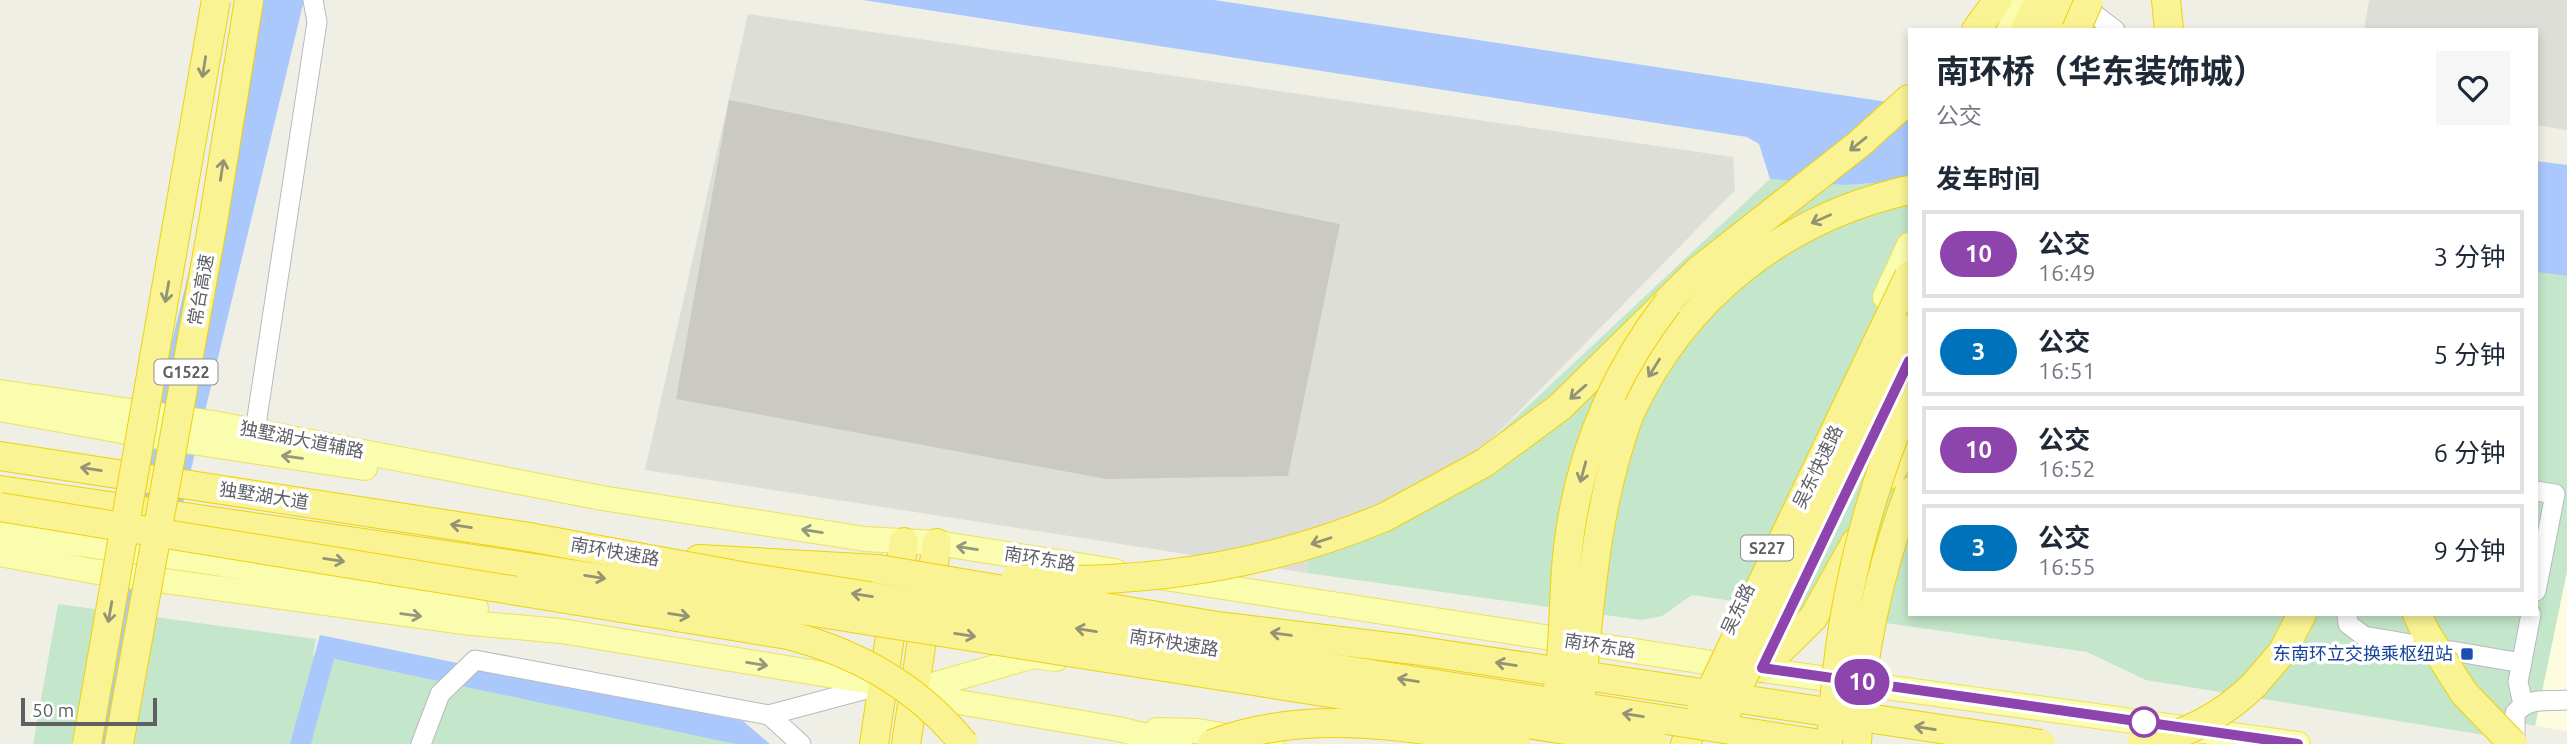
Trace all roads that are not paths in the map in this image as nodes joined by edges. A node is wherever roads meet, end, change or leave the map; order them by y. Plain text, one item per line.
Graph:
1 (216, 0) edge
2 (249, 0) edge
3 (313, 0) edge
4 (1998, 0) edge
5 (2023, 0) edge
6 (2039, 0) edge
7 (2077, 0) edge
8 (2107, 0) edge
9 (2166, 0) edge
10 (1977, 28) edge
11 (2010, 28) edge
12 (2026, 28) edge
13 (2053, 28) edge
14 (2066, 28) edge
15 (2076, 28) edge
16 (2096, 28) edge
17 (2112, 28) edge
18 (2169, 28) edge
19 (1908, 100) edge
20 (1908, 190) edge
21 (213, 222) junction
22 (1908, 247) edge
23 (1908, 278) edge
24 (1668, 303) junction
25 (1908, 331) edge
26 (1908, 363) edge
27 (0, 392) edge
28 (1908, 402) edge
29 (0, 408) edge
30 (136, 423) junction
31 (255, 431) junction
32 (210, 434) junction
33 (1908, 439) edge
34 (0, 456) edge
35 (0, 490) edge
36 (2553, 493) edge
37 (1908, 495) edge
38 (602, 498) junction
39 (0, 508) edge
40 (0, 533) edge
41 (528, 537) joint
42 (904, 542) junction
43 (937, 543) junction
44 (0, 554) edge
45 (638, 555) junction
46 (527, 567) joint
47 (878, 569) junction
48 (2538, 580) edge
49 (2301, 616) edge
50 (2347, 616) edge
51 (2418, 616) edge
52 (2531, 616) edge
53 (561, 631) junction
54 (1712, 663) junction
55 (2522, 663) junction
56 (1762, 668) junction
57 (884, 684) junction
58 (915, 690) junction
59 (2567, 700) edge
60 (2523, 704) junction
61 (769, 715) junction
62 (1118, 729) junction
63 (1706, 742) edge
64 (87, 744) edge
65 (119, 744) edge
66 (134, 744) edge
67 (421, 744) edge
68 (801, 744) edge
69 (874, 744) edge
70 (906, 744) edge
71 (964, 744) edge
72 (1180, 744) edge
73 (1212, 744) edge
74 (1272, 744) edge
75 (1516, 744) edge
76 (1551, 744) edge
77 (1576, 744) edge
78 (1582, 744) edge
79 (1655, 744) edge
80 (1821, 744) edge
81 (1831, 744) edge
82 (1857, 744) edge
83 (2041, 744) edge
84 (2141, 744) edge
85 (2298, 744) edge
86 (2514, 744) edge

1 -> 64 highway, 常台高速 / G1522, bridge
21 -> 2 highway, 常台高速 / G1522, bridge
3 - 31 street
4 - 10 highway
5 - 11 main road
6 - 12 highway
7 - 13 highway
7 - 14 main road
7 - 15 highway, bridge
7 - 17 street
8 - 16 highway
9 - 18 highway
19 -> 24 highway
20 -> 77 highway, bridge
21 - 65 highway, 常台高速 / G1522, bridge
21 - 66 highway, bridge
22 - 54 main road, 吴东路 / S227
23 - 63 highway, 吴东快速路, bridge
24 -> 47 highway, bridge
24 -> 76 highway, bridge
25 - 63 highway, 吴东快速路, bridge
26 - 56 main road, S227
27 - 30 main road, 独墅湖大道辅路
28 - 81 highway, bridge
29 - 30 main road, 独墅湖大道辅路
30 - 32 main road, 独墅湖大道辅路, bridge
31 - 32 main road, 独墅湖大道辅路
31 - 38 main road, 独墅湖大道辅路
38 -> 32 main road, 独墅湖大道辅路
33 - 56 highway
41 -> 34 highway, 独墅湖大道, bridge
35 - 46 highway, 独墅湖大道, bridge
36 - 48 street
37 - 82 highway, bridge
42 -> 38 main road, 独墅湖大道辅路
39 -> 71 highway, bridge
40 - 53 main road, bridge
41 - 45 highway, 南环快速路, bridge
42 - 43 main road, 南环东路
42 - 57 highway
54 -> 43 main road, 南环东路
43 - 58 highway
44 -> 53 main road, bridge
45 - 47 highway, bridge
80 -> 45 highway, 南环快速路, bridge
46 -> 79 highway, 南环快速路, bridge
83 -> 47 highway, bridge
49 - 84 highway, bridge
50 - 55 street
51 - 86 highway, bridge
52 - 55 street
53 -> 57 main road
54 - 56 main road, 南环东路
54 - 63 main road, 吴东路 / S227
55 - 60 street
56 - 63 main road, S227
56 - 85 main road, 南环东路
57 - 58 main road
57 - 61 street
57 - 69 highway
58 - 62 main road
58 - 70 highway
58 - 78 main road
59 - 60 street
60 - 86 street
61 - 67 street
61 - 68 street
62 - 72 main road
62 - 74 main road
73 - 75 highway, bridge

